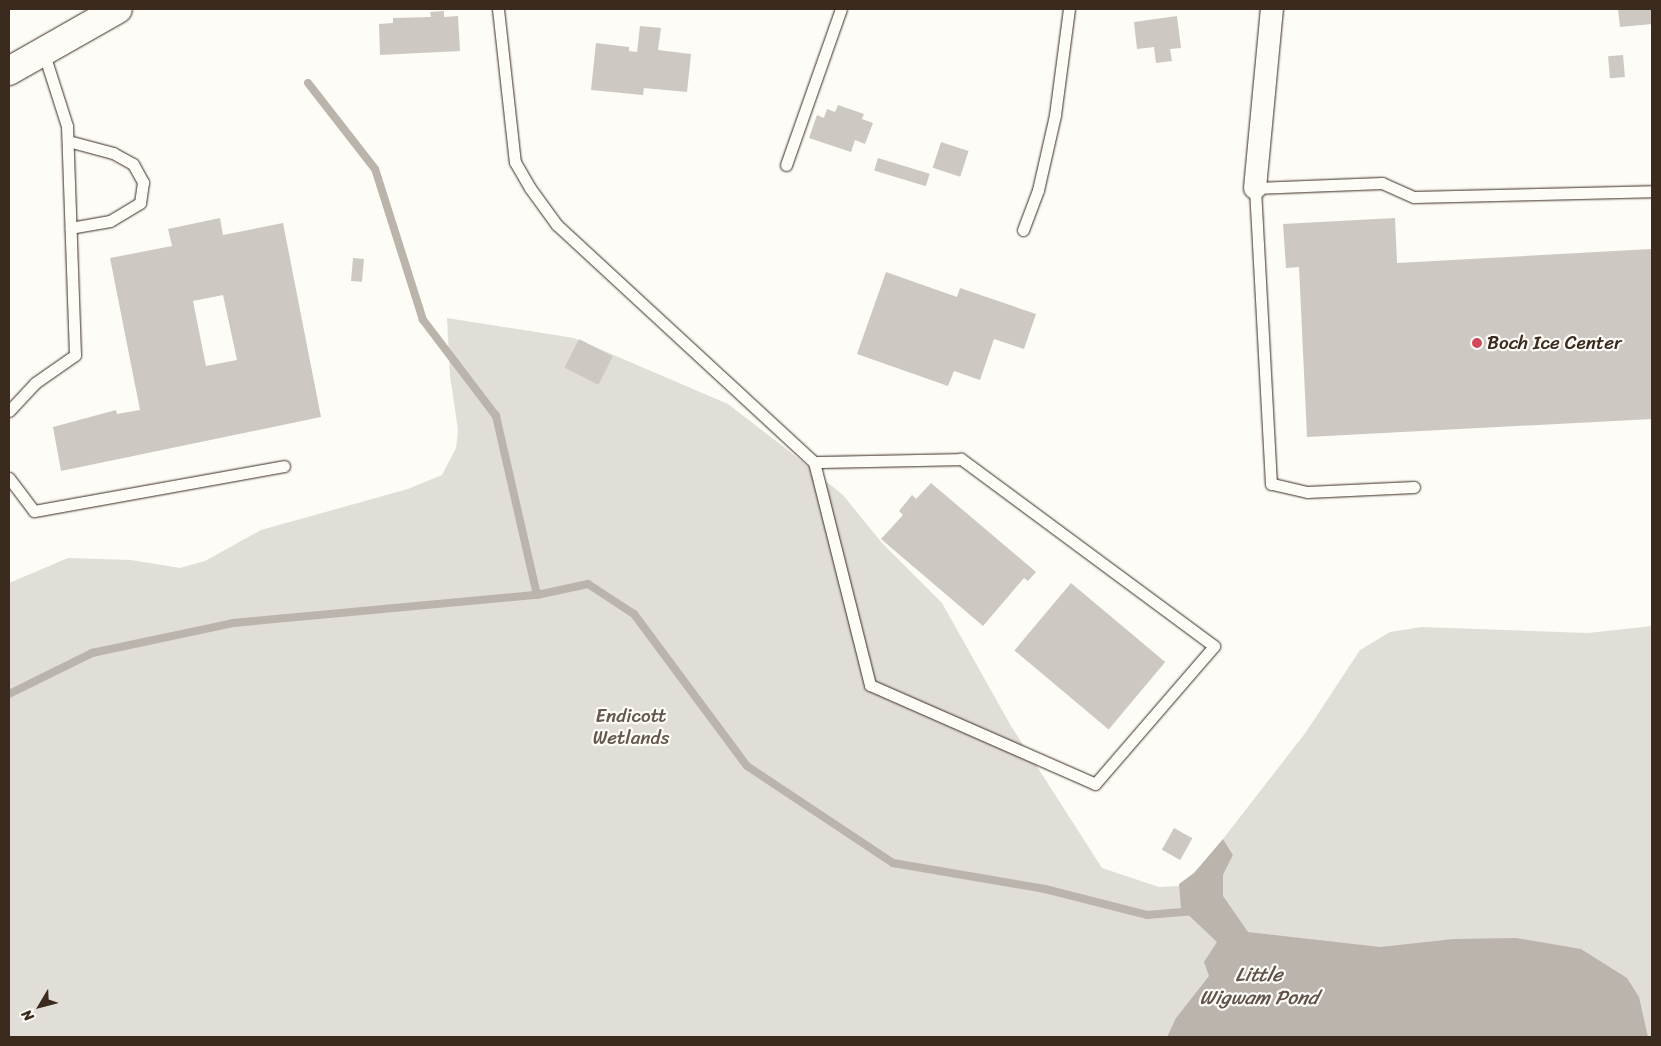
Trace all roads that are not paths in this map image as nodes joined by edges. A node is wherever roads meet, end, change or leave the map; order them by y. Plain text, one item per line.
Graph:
1 (118, 9) edge
2 (498, 9) edge
3 (841, 9) edge
4 (1069, 9) edge
5 (1272, 9) edge
6 (43, 51) junction
7 (10, 69) edge
8 (68, 141) junction
9 (786, 165) dead end
10 (1255, 188) junction
11 (1652, 191) edge
12 (71, 228) junction
13 (1024, 230) dead end
14 (9, 411) edge
15 (814, 462) junction
16 (284, 466) dead end
17 (9, 478) edge
18 (1414, 487) dead end

1 - 6 main road
2 - 15 lane
3 - 9 lane
4 - 13 lane
5 - 10 street
6 - 7 main road
6 - 8 lane
8 - 12 lane
8 - 12 lane
10 - 11 lane
10 - 18 lane
12 - 14 lane
15 - 15 lane
16 - 17 lane

